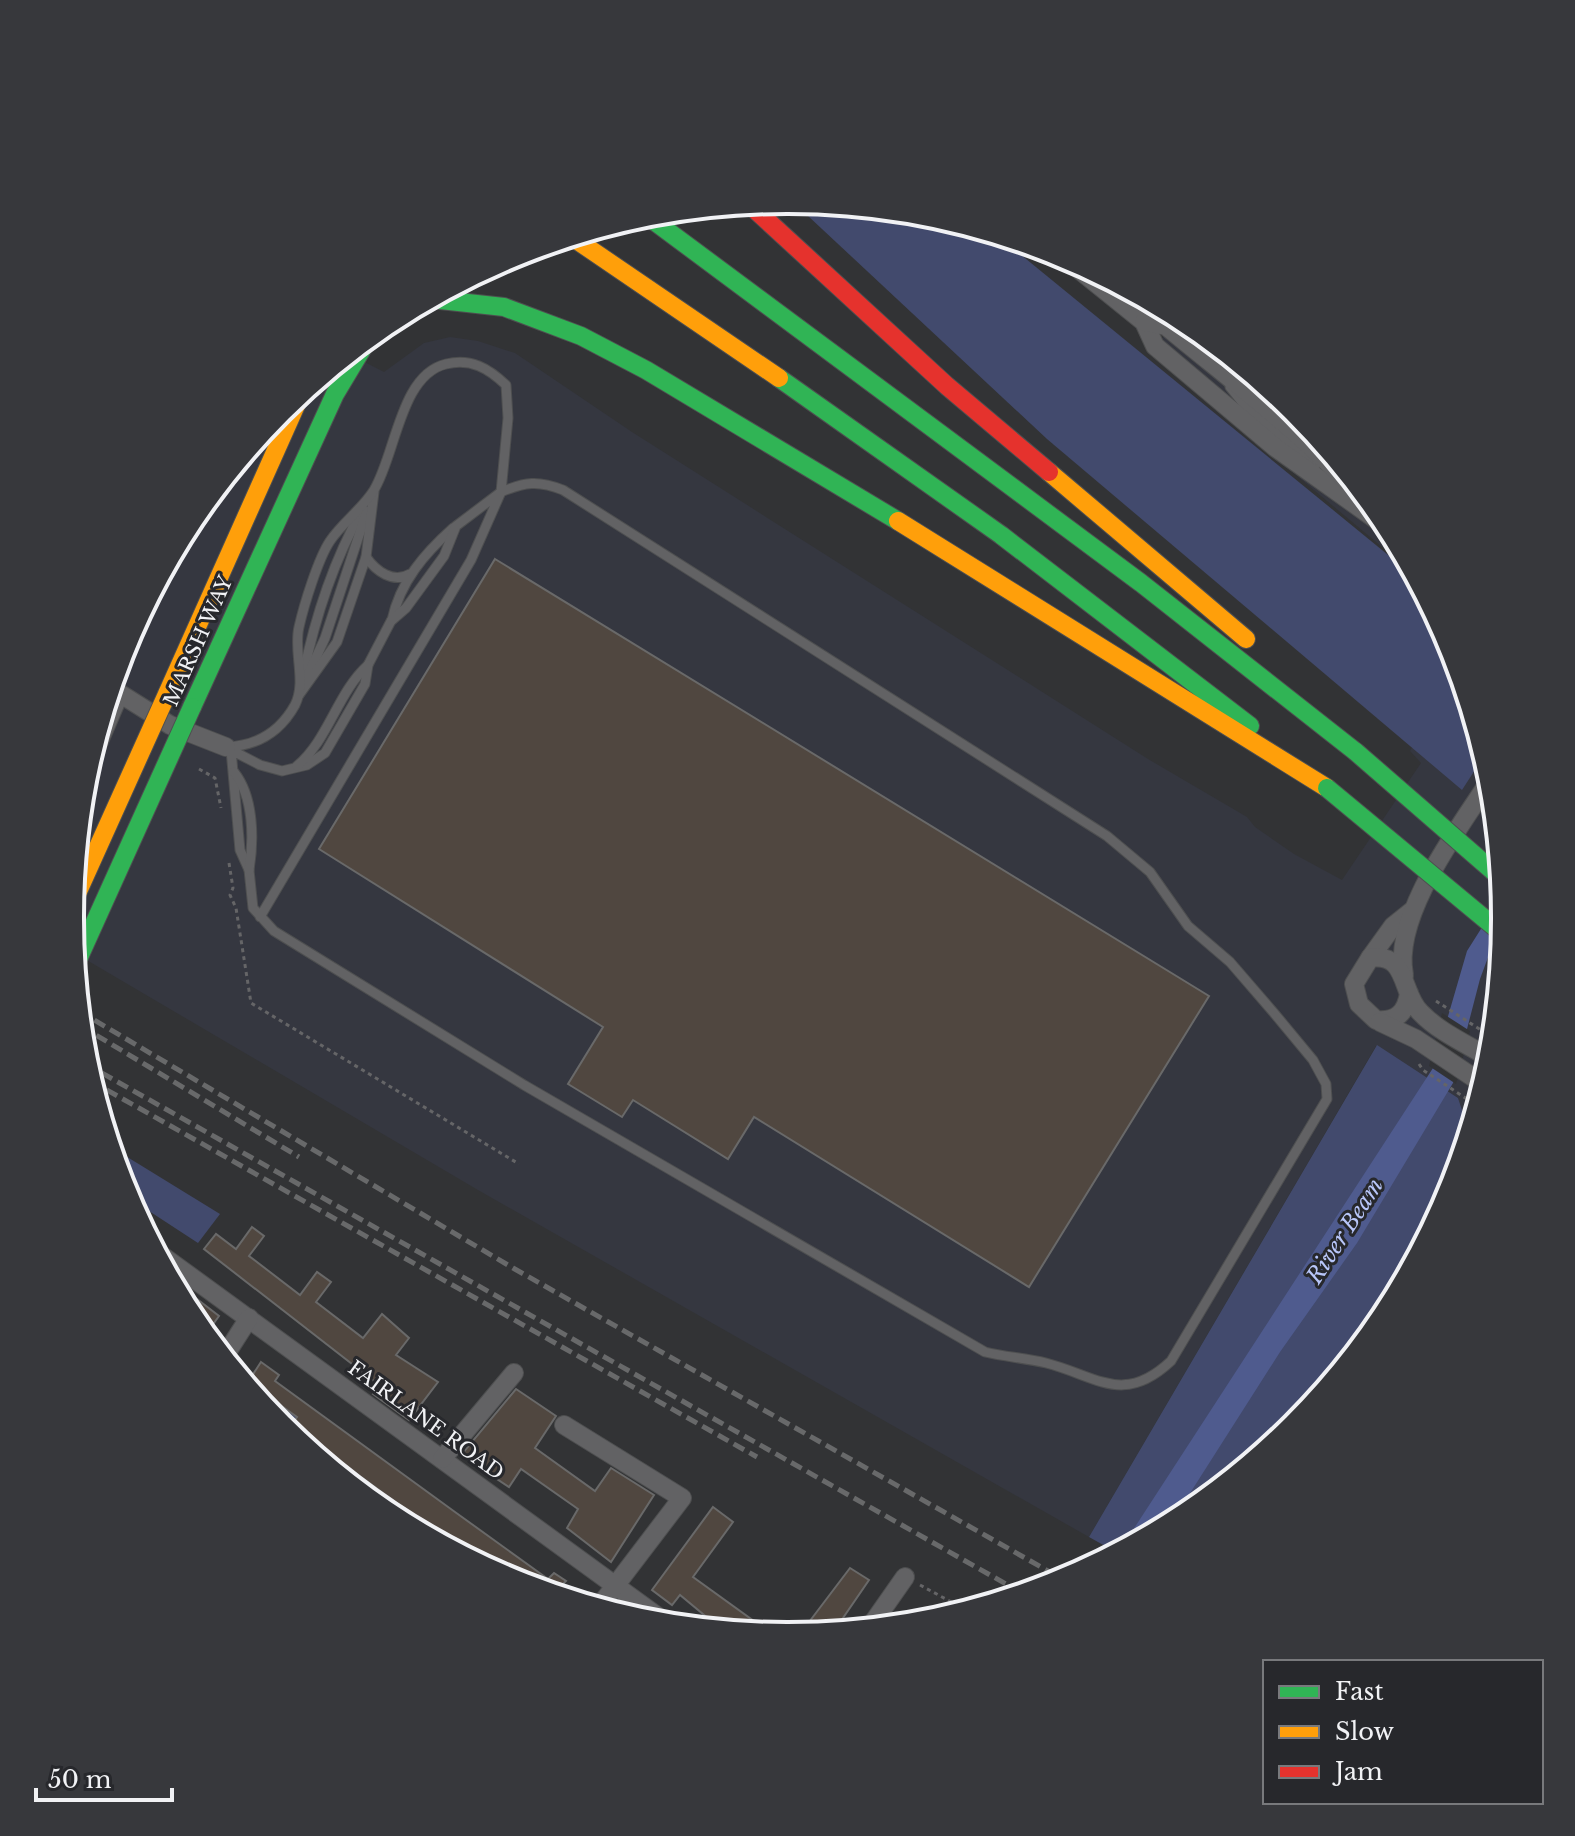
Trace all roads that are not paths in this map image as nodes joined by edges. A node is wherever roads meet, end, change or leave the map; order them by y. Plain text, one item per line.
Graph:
1 (761, 215) edge
2 (661, 226) edge
3 (583, 245) edge
4 (450, 302) edge
5 (1137, 308) edge
6 (1144, 322) junction
7 (1211, 362) junction
8 (352, 366) edge
9 (1197, 382) junction
10 (1246, 407) junction
11 (288, 423) edge
12 (1293, 430) edge
13 (374, 490) junction
14 (1347, 491) edge
15 (1347, 491) edge
16 (501, 492) junction
17 (456, 526) junction
18 (366, 557) junction
19 (413, 572) junction
20 (391, 621) junction
21 (120, 694) edge
22 (299, 695) junction
23 (228, 748) junction
24 (1356, 752) junction
25 (1327, 788) junction
26 (1480, 798) edge
27 (1489, 867) edge
28 (86, 874) edge
29 (1413, 910) junction
30 (260, 917) junction
31 (1491, 924) edge
32 (85, 944) edge
33 (1370, 958) junction
34 (1404, 975) junction
35 (1409, 993) junction
36 (1376, 1020) junction
37 (1478, 1051) edge
38 (1472, 1077) edge
39 (176, 1265) edge
40 (249, 1318) junction
41 (230, 1347) edge
42 (514, 1373) dead end
43 (564, 1425) dead end
44 (442, 1459) junction
45 (905, 1577) road end
46 (616, 1586) junction
47 (606, 1598) edge
48 (644, 1607) edge
49 (878, 1615) edge

1 - 24 main road
2 - 24 main road
3 - 25 main road
4 - 25 main road
5 - 6 street
6 - 7 street
6 - 9 street
7 - 10 lane
7 - 12 street
8 - 32 main road, MARSH WAY, bridge
9 - 10 lane
9 - 14 street
10 - 15 lane
11 - 28 main road, MARSH WAY, bridge
13 - 16 lane
13 - 18 lane
13 - 22 lane
16 - 17 lane
16 - 30 lane
16 - 30 lane
17 - 19 lane
17 - 20 lane
18 - 19 lane
18 - 22 lane
19 - 20 lane
20 - 23 lane
21 - 23 street
22 - 23 lane
23 - 30 lane
24 - 27 main road, bridge
25 - 31 main road, bridge
26 - 29 street
29 - 33 street
29 - 34 street
33 - 34 street
33 - 36 street
34 - 35 street
35 - 36 street
35 - 37 street
36 - 38 street
39 - 40 street, FAIRLANE ROAD
40 - 41 street
40 - 44 street, FAIRLANE ROAD
42 - 44 street
43 - 46 street
44 - 46 street, FAIRLANE ROAD
45 - 49 street
46 - 47 street
46 - 48 street, FAIRLANE ROAD

